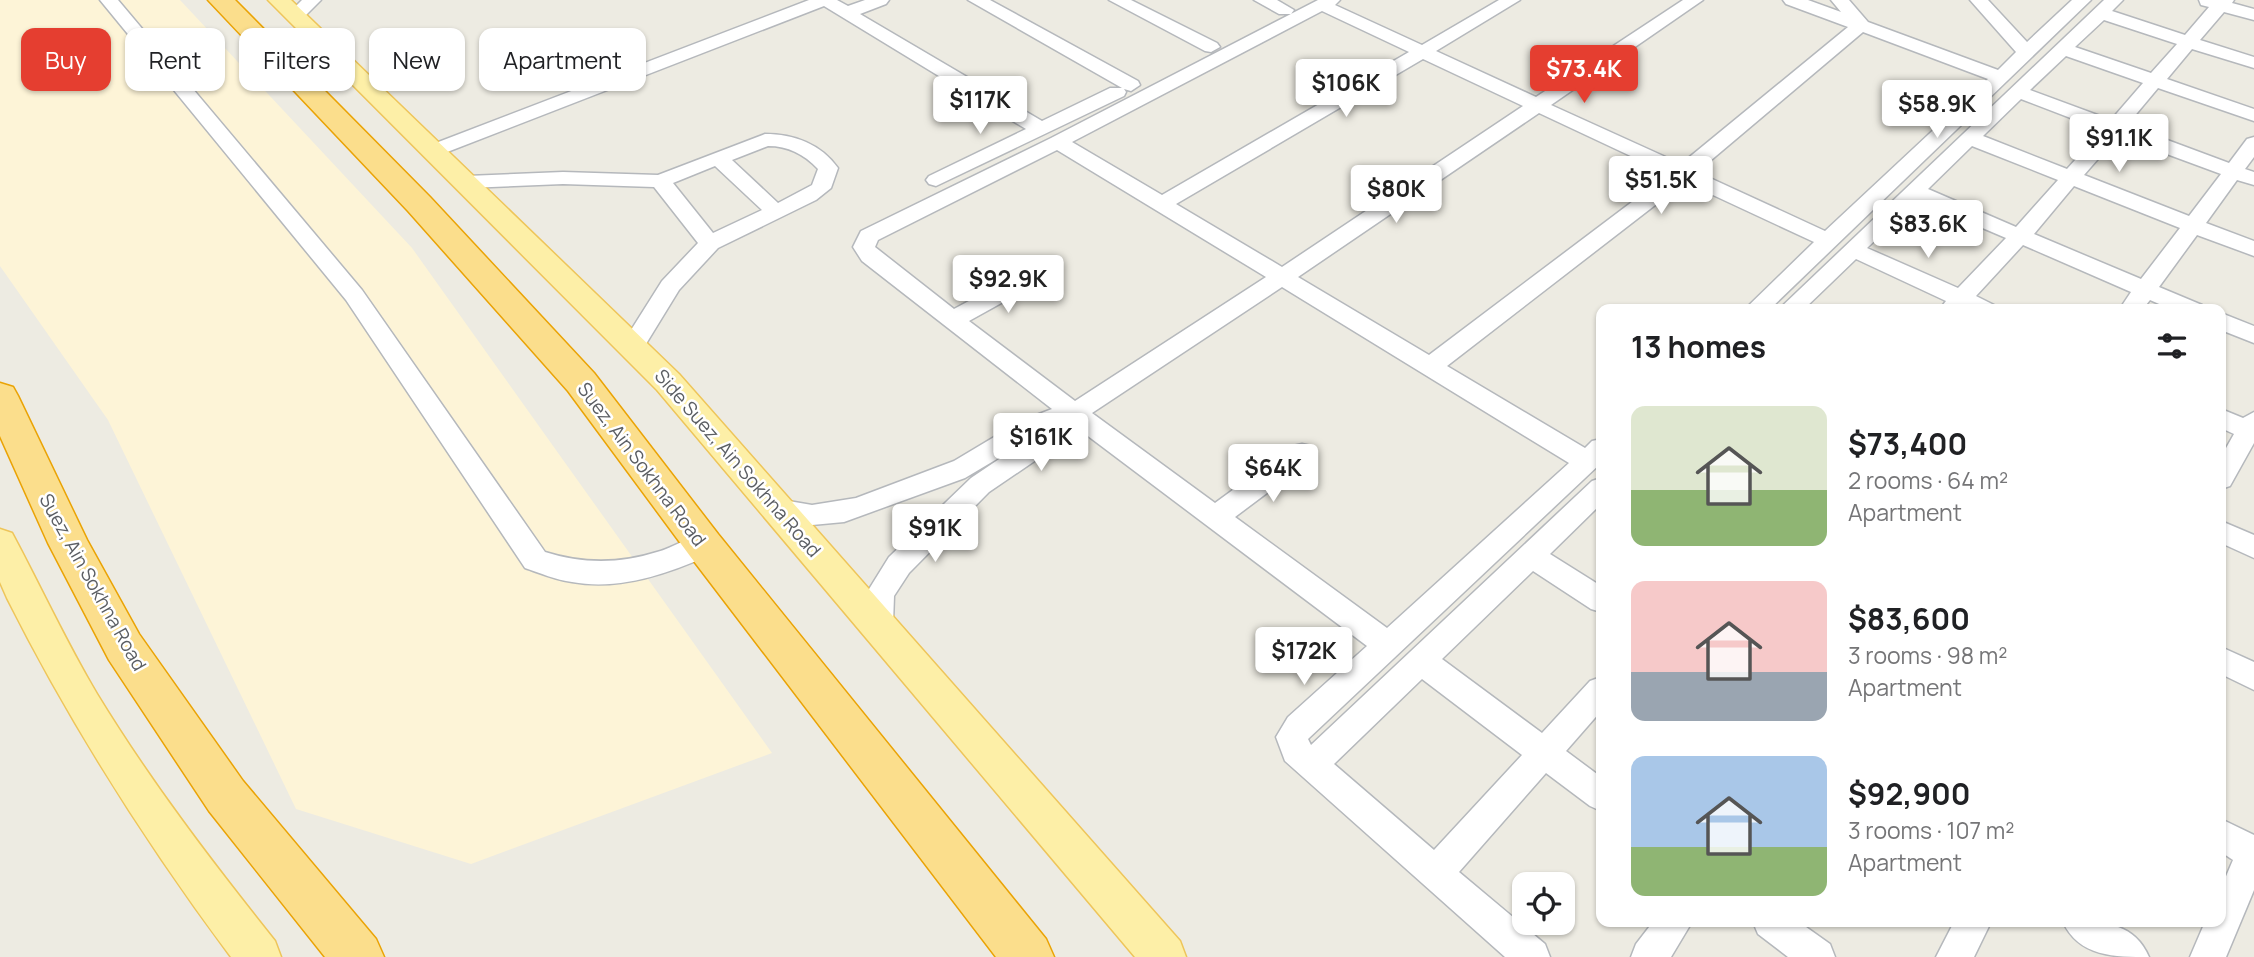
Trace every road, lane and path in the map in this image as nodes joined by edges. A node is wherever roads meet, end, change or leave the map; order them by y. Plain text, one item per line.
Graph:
1 (109, 0) edge
2 (221, 0) edge
3 (825, 0) edge
4 (880, 0) edge
5 (976, 0) edge
6 (1118, 0) edge
7 (1263, 0) edge
8 (1511, 0) edge
9 (1694, 0) edge
10 (1792, 0) edge
11 (1840, 0) edge
12 (1979, 0) edge
13 (2082, 0) edge
14 (2222, 1) edge
15 (1319, 2) edge
16 (791, 4) edge
17 (296, 5) edge
18 (2254, 5) edge
19 (2107, 6) edge
20 (1285, 10) junction
21 (847, 13) junction
22 (2254, 15) edge
23 (1861, 25) junction
24 (2055, 26) junction
25 (2004, 27) junction
26 (2189, 41) junction
27 (1211, 47) junction
28 (2062, 49) junction
29 (1422, 52) junction
30 (646, 53) edge
31 (2027, 53) junction
32 (2254, 62) edge
33 (646, 70) edge
34 (2001, 77) junction
35 (2155, 81) junction
36 (1131, 85) junction
37 (563, 91) edge
38 (576, 91) edge
39 (2018, 92) junction
40 (545, 100) junction
41 (1537, 106) junction
42 (2254, 115) edge
43 (2114, 127) junction
44 (1050, 135) junction
45 (1969, 138) junction
46 (428, 143) junction
47 (2254, 143) edge
48 (717, 157) junction
49 (2233, 171) junction
50 (1683, 173) junction
51 (2071, 177) junction
52 (2254, 179) edge
53 (936, 180) dead end
54 (660, 181) junction
55 (467, 182) junction
56 (1914, 191) junction
57 (1161, 204) junction
58 (776, 212) junction
59 (2193, 225) junction
60 (2020, 236) junction
61 (1829, 241) junction
62 (710, 243) junction
63 (1852, 249) junction
64 (2254, 249) edge
65 (1040, 272) dead end
66 (1282, 277) junction
67 (2145, 289) junction
68 (1761, 304) edge
69 (1794, 304) edge
70 (1955, 304) edge
71 (2134, 304) edge
72 (2180, 304) edge
73 (954, 319) junction
74 (2226, 323) edge
75 (2254, 335) edge
76 (633, 346) junction
77 (1430, 366) junction
78 (0, 397) edge
79 (1074, 413) junction
80 (2226, 420) edge
81 (2252, 428) edge
82 (1302, 453) dead end
83 (1594, 454) edge
84 (998, 460) junction
85 (2226, 470) edge
86 (942, 475) junction
87 (1596, 493) edge
88 (968, 498) junction
89 (777, 509) junction
90 (1216, 517) junction
91 (2226, 533) edge
92 (0, 543) edge
93 (704, 545) junction
94 (2254, 547) edge
95 (1531, 555) junction
96 (1596, 598) edge
97 (878, 623) junction
98 (1389, 646) junction
99 (1420, 660) junction
100 (2226, 662) edge
101 (2254, 677) edge
102 (1596, 696) edge
103 (1544, 753) junction
104 (1312, 765) junction
105 (1596, 792) edge
106 (2226, 837) edge
107 (2253, 853) edge
108 (1436, 873) junction
109 (2226, 915) edge
110 (1671, 927) edge
111 (1777, 927) edge
112 (1971, 927) edge
113 (2087, 927) edge
114 (2221, 927) edge
115 (259, 957) edge
116 (358, 957) edge
117 (1028, 957) edge
118 (1164, 957) edge
119 (1532, 957) edge
120 (1649, 957) edge
121 (1817, 957) edge
122 (1954, 957) edge
123 (2131, 957) edge
124 (2208, 957) edge

1 - 93 street
2 - 93 highway, Suez, Ain Sokhna Road
3 - 16 street
3 - 21 street
4 - 21 street
5 - 36 street
6 - 27 street
7 - 20 street
8 - 29 street
9 - 41 street
10 - 23 street
11 - 23 street
12 - 25 street
13 - 24 street
14 - 18 street
14 - 22 street
14 - 26 street
15 - 20 street
15 - 29 street
15 - 44 street
16 - 30 street
16 - 33 street
17 - 46 main road, Side Suez, Ain Sokhna Road
19 - 26 street
19 - 28 street
20 - 27 street
21 - 44 street
23 - 34 street
23 - 50 street
24 - 25 street
24 - 31 street
25 - 31 street
26 - 32 street
26 - 35 street
27 - 36 street
28 - 35 street
28 - 39 street
29 - 41 street
29 - 57 street
31 - 34 street
34 - 61 street
35 - 42 street
35 - 43 street
36 - 44 street
37 - 40 street
38 - 40 street
39 - 43 street
39 - 45 street
40 - 46 street
41 - 50 street
41 - 66 street
43 - 49 street
43 - 51 street
44 - 53 street
44 - 57 street
44 - 73 street
45 - 51 street
45 - 56 street
46 - 55 main road, Side Suez, Ain Sokhna Road
47 - 49 street
48 - 54 street
48 - 58 street
48 - 58 street
49 - 52 street
49 - 59 street
50 - 61 street
50 - 77 street
51 - 59 street
51 - 60 street
54 - 55 street
54 - 62 street
55 - 76 main road, Side Suez, Ain Sokhna Road
56 - 60 street
56 - 63 street
57 - 66 street
58 - 62 street
59 - 64 street
59 - 67 street
60 - 67 street
60 - 70 street
61 - 68 street
62 - 76 street
63 - 69 street
63 - 70 street
65 - 73 street
66 - 77 street
66 - 79 street
67 - 71 street
67 - 72 street
73 - 79 street
74 - 75 street
76 - 89 main road, Side Suez, Ain Sokhna Road
77 - 83 street
78 - 116 highway, Suez, Ain Sokhna Road
79 - 84 street
79 - 90 street
80 - 81 street
81 - 85 street
82 - 90 street
83 - 98 street
84 - 86 street
84 - 88 street
86 - 88 street
86 - 89 street
87 - 95 street
88 - 97 street
89 - 97 main road, Side Suez, Ain Sokhna Road
90 - 98 street
91 - 94 street
92 - 115 main road
93 - 117 highway, Suez, Ain Sokhna Road
95 - 96 street
95 - 99 street
97 - 118 main road, Side Suez, Ain Sokhna Road
98 - 104 street
99 - 103 street
99 - 104 street
100 - 101 street
102 - 103 street
103 - 105 street
103 - 108 street
104 - 108 street
106 - 107 street
107 - 109 street
108 - 119 street
110 - 120 street
111 - 121 street
112 - 122 street
113 - 123 street
114 - 124 street

